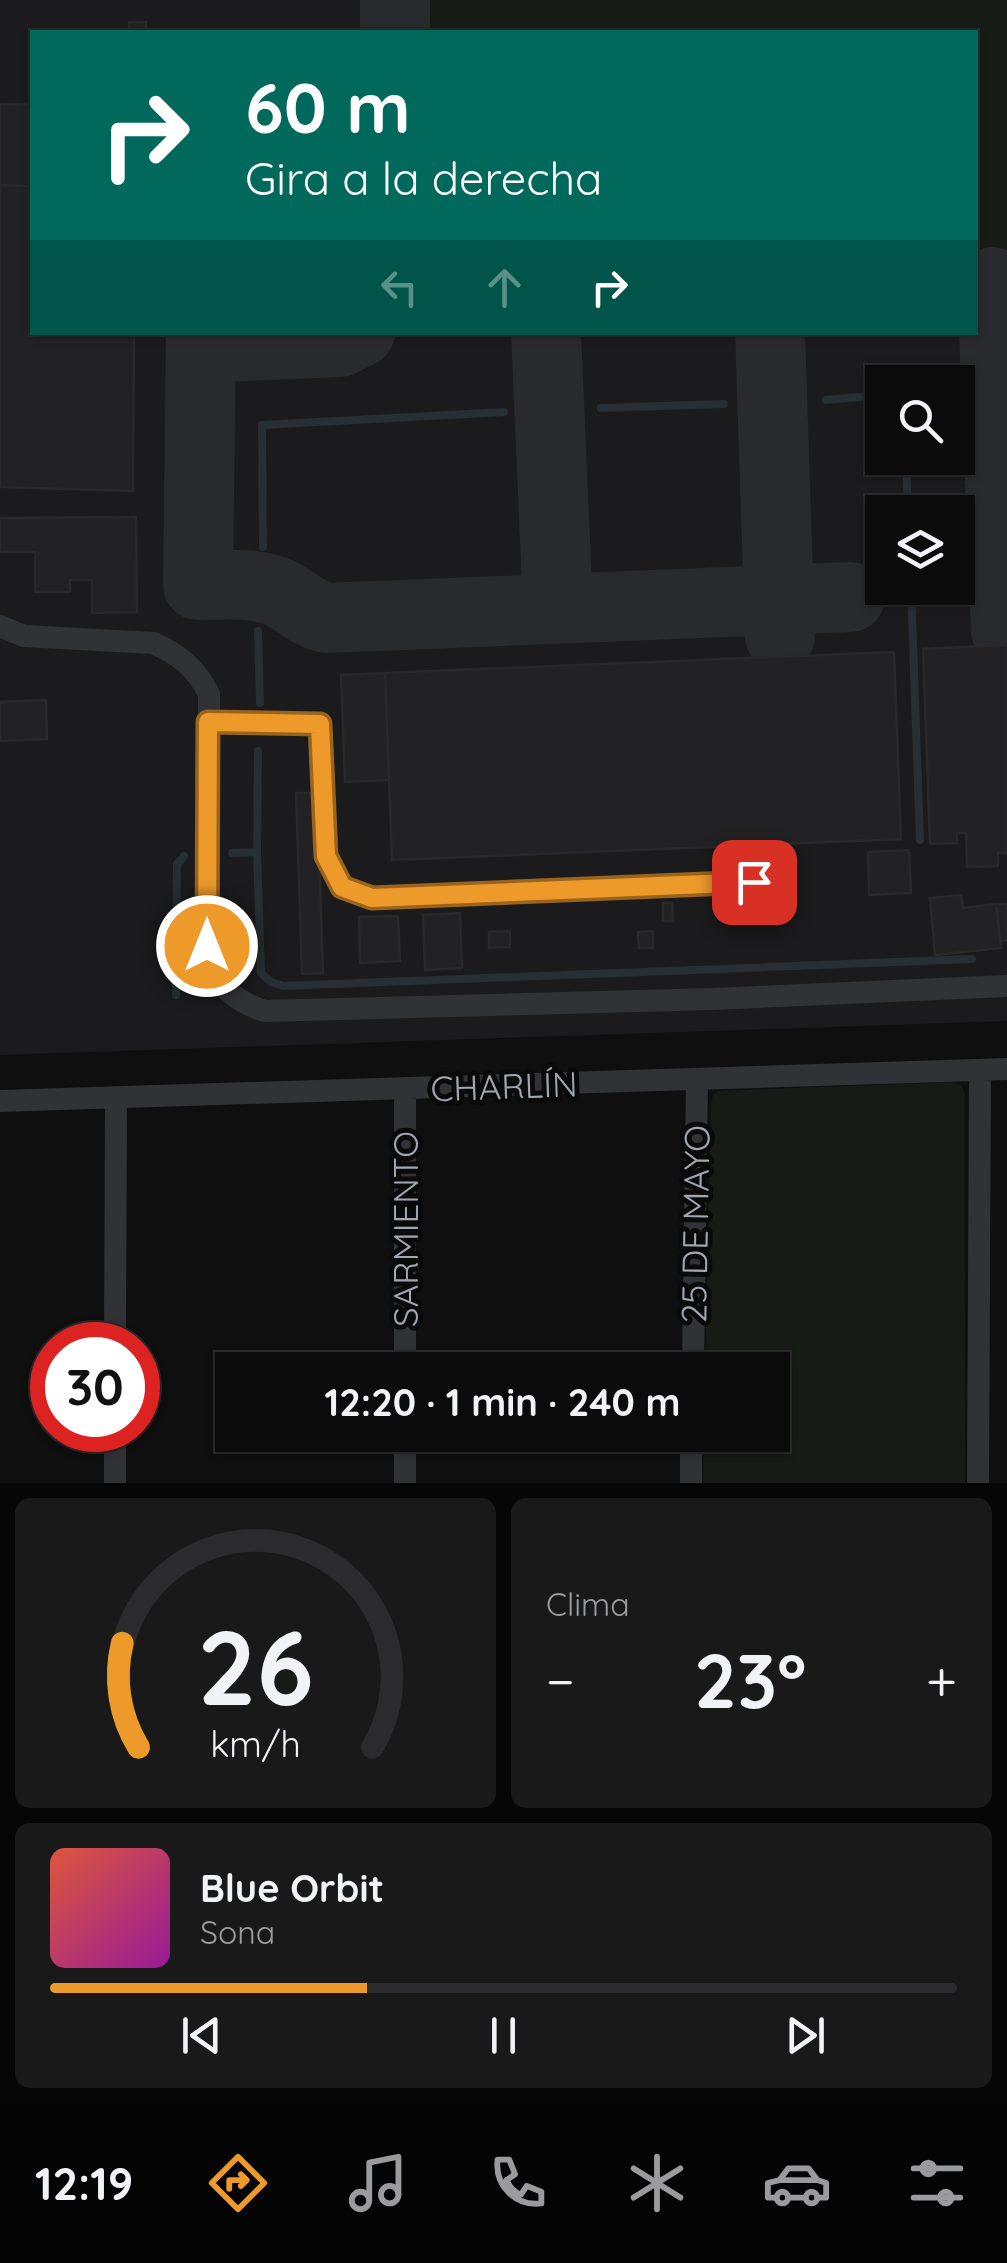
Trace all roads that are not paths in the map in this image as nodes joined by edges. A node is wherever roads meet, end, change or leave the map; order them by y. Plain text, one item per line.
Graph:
1 (0, 626) edge
2 (208, 722) junction
3 (754, 882) dead end
4 (1007, 986) edge
5 (1007, 1069) edge
6 (980, 1070) junction
7 (697, 1079) junction
8 (405, 1089) junction
9 (116, 1098) junction
10 (0, 1102) edge
11 (115, 1322) edge
12 (405, 1352) edge
13 (692, 1352) edge
14 (115, 1452) edge
15 (405, 1452) edge
16 (692, 1452) edge
17 (115, 1483) edge
18 (405, 1483) edge
19 (691, 1483) edge
20 (978, 1483) edge

1 - 2 street
2 - 3 lane
2 - 4 street
5 - 6 street, CHARLÍN
6 - 7 street, CHARLÍN
6 - 20 street
7 - 8 street, CHARLÍN
7 - 13 street, 25 DE MAYO
8 - 9 street, CHARLÍN
8 - 12 street, SARMIENTO
9 - 10 street, CHARLÍN
9 - 11 street
14 - 17 street
15 - 18 street
16 - 19 street

